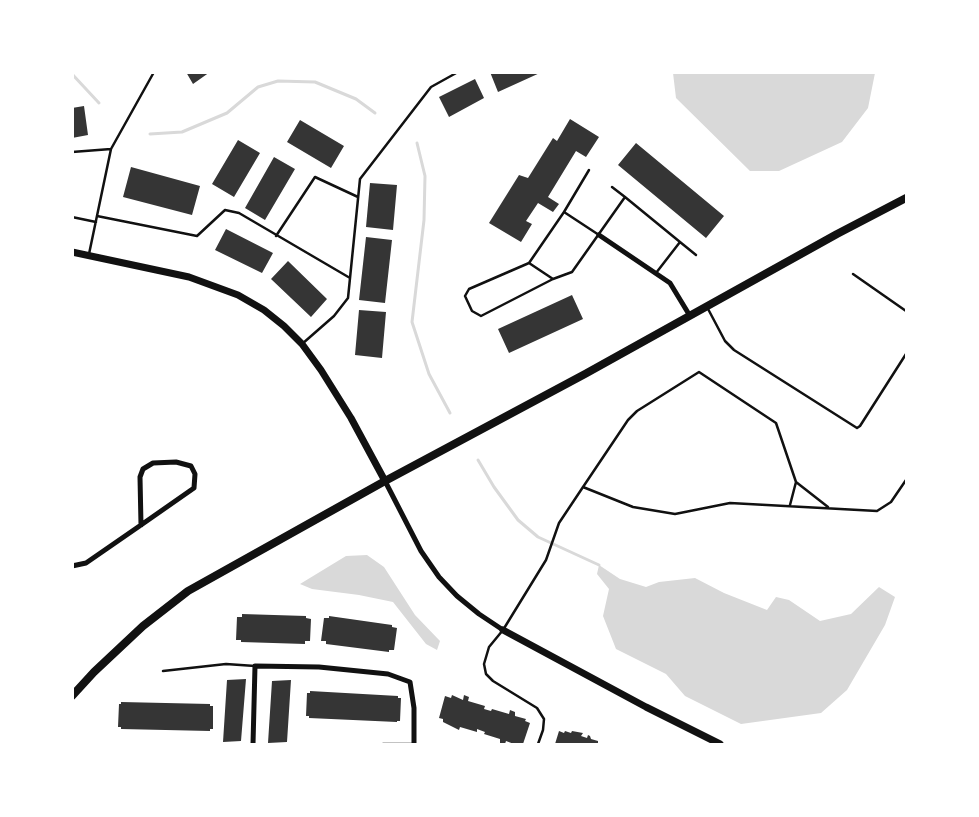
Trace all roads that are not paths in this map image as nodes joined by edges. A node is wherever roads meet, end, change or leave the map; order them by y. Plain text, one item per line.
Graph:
1 (154, 72) edge
2 (458, 72) edge
3 (111, 149) junction
4 (72, 152) edge
5 (589, 170) dead end
6 (612, 186) dead end
7 (358, 197) junction
8 (625, 197) junction
9 (906, 198) edge
10 (564, 212) junction
11 (72, 216) edge
12 (97, 216) junction
13 (96, 222) junction
14 (599, 235) junction
15 (276, 236) junction
16 (680, 242) junction
17 (72, 252) edge
18 (696, 254) dead end
19 (88, 256) junction
20 (529, 263) junction
21 (656, 273) junction
22 (853, 274) dead end
23 (350, 278) junction
24 (553, 278) junction
25 (707, 307) junction
26 (906, 311) edge
27 (690, 316) junction
28 (302, 344) junction
29 (906, 354) edge
30 (906, 480) edge
31 (384, 481) junction
32 (796, 482) junction
33 (584, 487) junction
34 (790, 506) junction
35 (830, 508) junction
36 (141, 524) junction
37 (72, 566) edge
38 (503, 630) junction
39 (255, 666) junction
40 (162, 671) dead end
41 (72, 696) edge
42 (253, 744) edge
43 (384, 744) edge
44 (414, 744) edge
45 (418, 744) edge
46 (538, 744) edge
47 (720, 744) edge

1 - 3 lane
2 - 7 lane
3 - 4 lane
3 - 12 lane
5 - 10 lane
6 - 8 lane
7 - 15 lane
7 - 23 lane
8 - 14 lane
8 - 16 lane
9 - 25 main road
10 - 14 lane
10 - 20 lane
11 - 13 lane
12 - 13 lane
12 - 15 lane
13 - 19 lane
14 - 21 street
14 - 24 lane
15 - 23 lane
16 - 18 lane
16 - 21 lane
17 - 19 street
19 - 28 street
20 - 24 lane
20 - 24 lane
21 - 27 street
22 - 26 lane
23 - 28 lane
25 - 27 main road
25 - 29 lane
27 - 31 main road
28 - 31 street
30 - 35 lane
31 - 38 street
31 - 41 main road
32 - 33 lane
32 - 34 lane
32 - 35 lane
33 - 34 lane
33 - 38 lane
34 - 35 lane
36 - 36 street
36 - 37 street
38 - 46 lane
38 - 47 street
39 - 40 lane
39 - 42 street
39 - 44 street
43 - 44 lane
44 - 45 street

